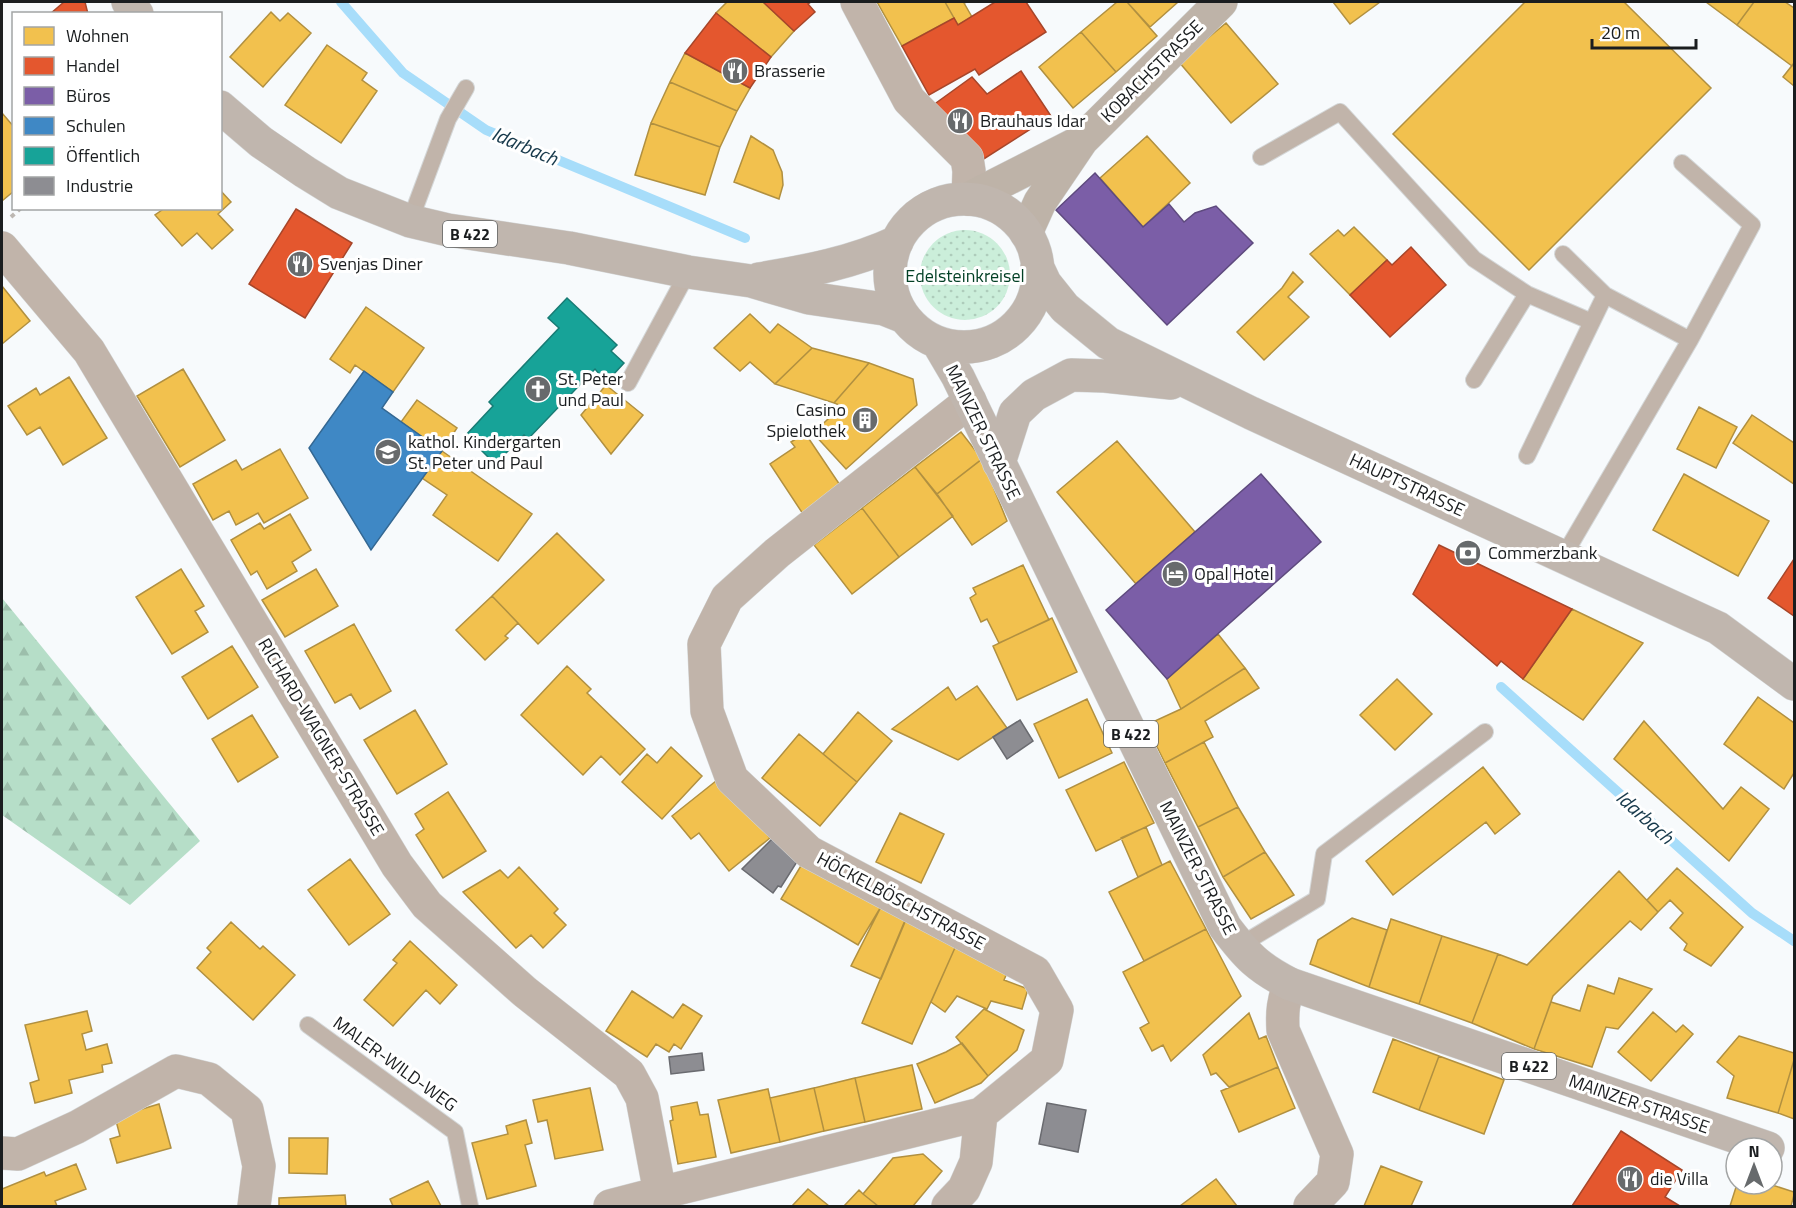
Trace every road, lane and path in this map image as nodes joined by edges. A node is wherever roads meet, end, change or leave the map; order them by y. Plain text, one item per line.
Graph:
1 (857, 2) edge
2 (1221, 2) edge
3 (466, 88) dead end
4 (222, 109) edge
5 (1082, 140) junction
6 (1261, 157) dead end
7 (1682, 163) dead end
8 (968, 199) junction
9 (410, 221) junction
10 (1026, 233) junction
11 (897, 242) junction
12 (2, 248) edge
13 (1563, 254) dead end
14 (1037, 266) junction
15 (688, 272) junction
16 (751, 281) junction
17 (1527, 294) junction
18 (1605, 295) junction
19 (904, 317) junction
20 (1592, 322) junction
21 (1690, 340) junction
22 (938, 342) junction
23 (1474, 380) dead end
24 (628, 383) dead end
25 (1193, 386) junction
26 (970, 402) junction
27 (1527, 456) dead end
28 (999, 463) junction
29 (1563, 557) junction
30 (1794, 684) edge
31 (1485, 732) dead end
32 (1239, 946) junction
33 (1290, 984) junction
34 (308, 1025) dead end
35 (981, 1114) junction
36 (1732, 1136) edge
37 (2, 1153) edge
38 (660, 1192) junction
39 (254, 1206) edge
40 (470, 1206) edge
41 (610, 1206) edge
42 (948, 1206) edge
43 (1310, 1206) edge

1 - 8 street
2 - 5 street, KOBACHSTRASSE
3 - 9 lane
4 - 9 main road, B 422
5 - 8 street, KOBACHSTRASSE
5 - 10 street, KOBACHSTRASSE
6 - 17 lane
7 - 21 lane
8 - 10 main road, B 422
8 - 11 main road, B 422
9 - 15 main road, B 422
10 - 14 main road, B 422
11 - 16 main road, B 422
11 - 19 main road, B 422
12 - 38 street, RICHARD-WAGNER-STRASSE
13 - 18 lane
14 - 22 main road, B 422
14 - 25 main road, HAUPTSTRASSE / B 422
15 - 16 main road, B 422
15 - 24 lane
16 - 19 main road, B 422
17 - 20 lane
17 - 23 lane
18 - 20 lane
18 - 21 lane
19 - 22 main road, B 422
20 - 27 lane
21 - 29 lane
22 - 26 main road, MAINZER STRASSE / B 422
25 - 28 main road
25 - 29 main road, HAUPTSTRASSE / B 422
26 - 28 main road, MAINZER STRASSE / B 422
26 - 35 street, HÖCKELBÖSCHSTRASSE
28 - 32 main road, MAINZER STRASSE / B 422
29 - 30 main road, HAUPTSTRASSE / B 422
31 - 32 lane
32 - 33 main road, MAINZER STRASSE / B 422
33 - 36 main road, MAINZER STRASSE / B 422
33 - 43 street
34 - 40 lane, MALER-WILD-WEG
35 - 38 street, HÖCKELBÖSCHSTRASSE
35 - 42 street
37 - 39 street
38 - 41 street, HÖCKELBÖSCHSTRASSE

